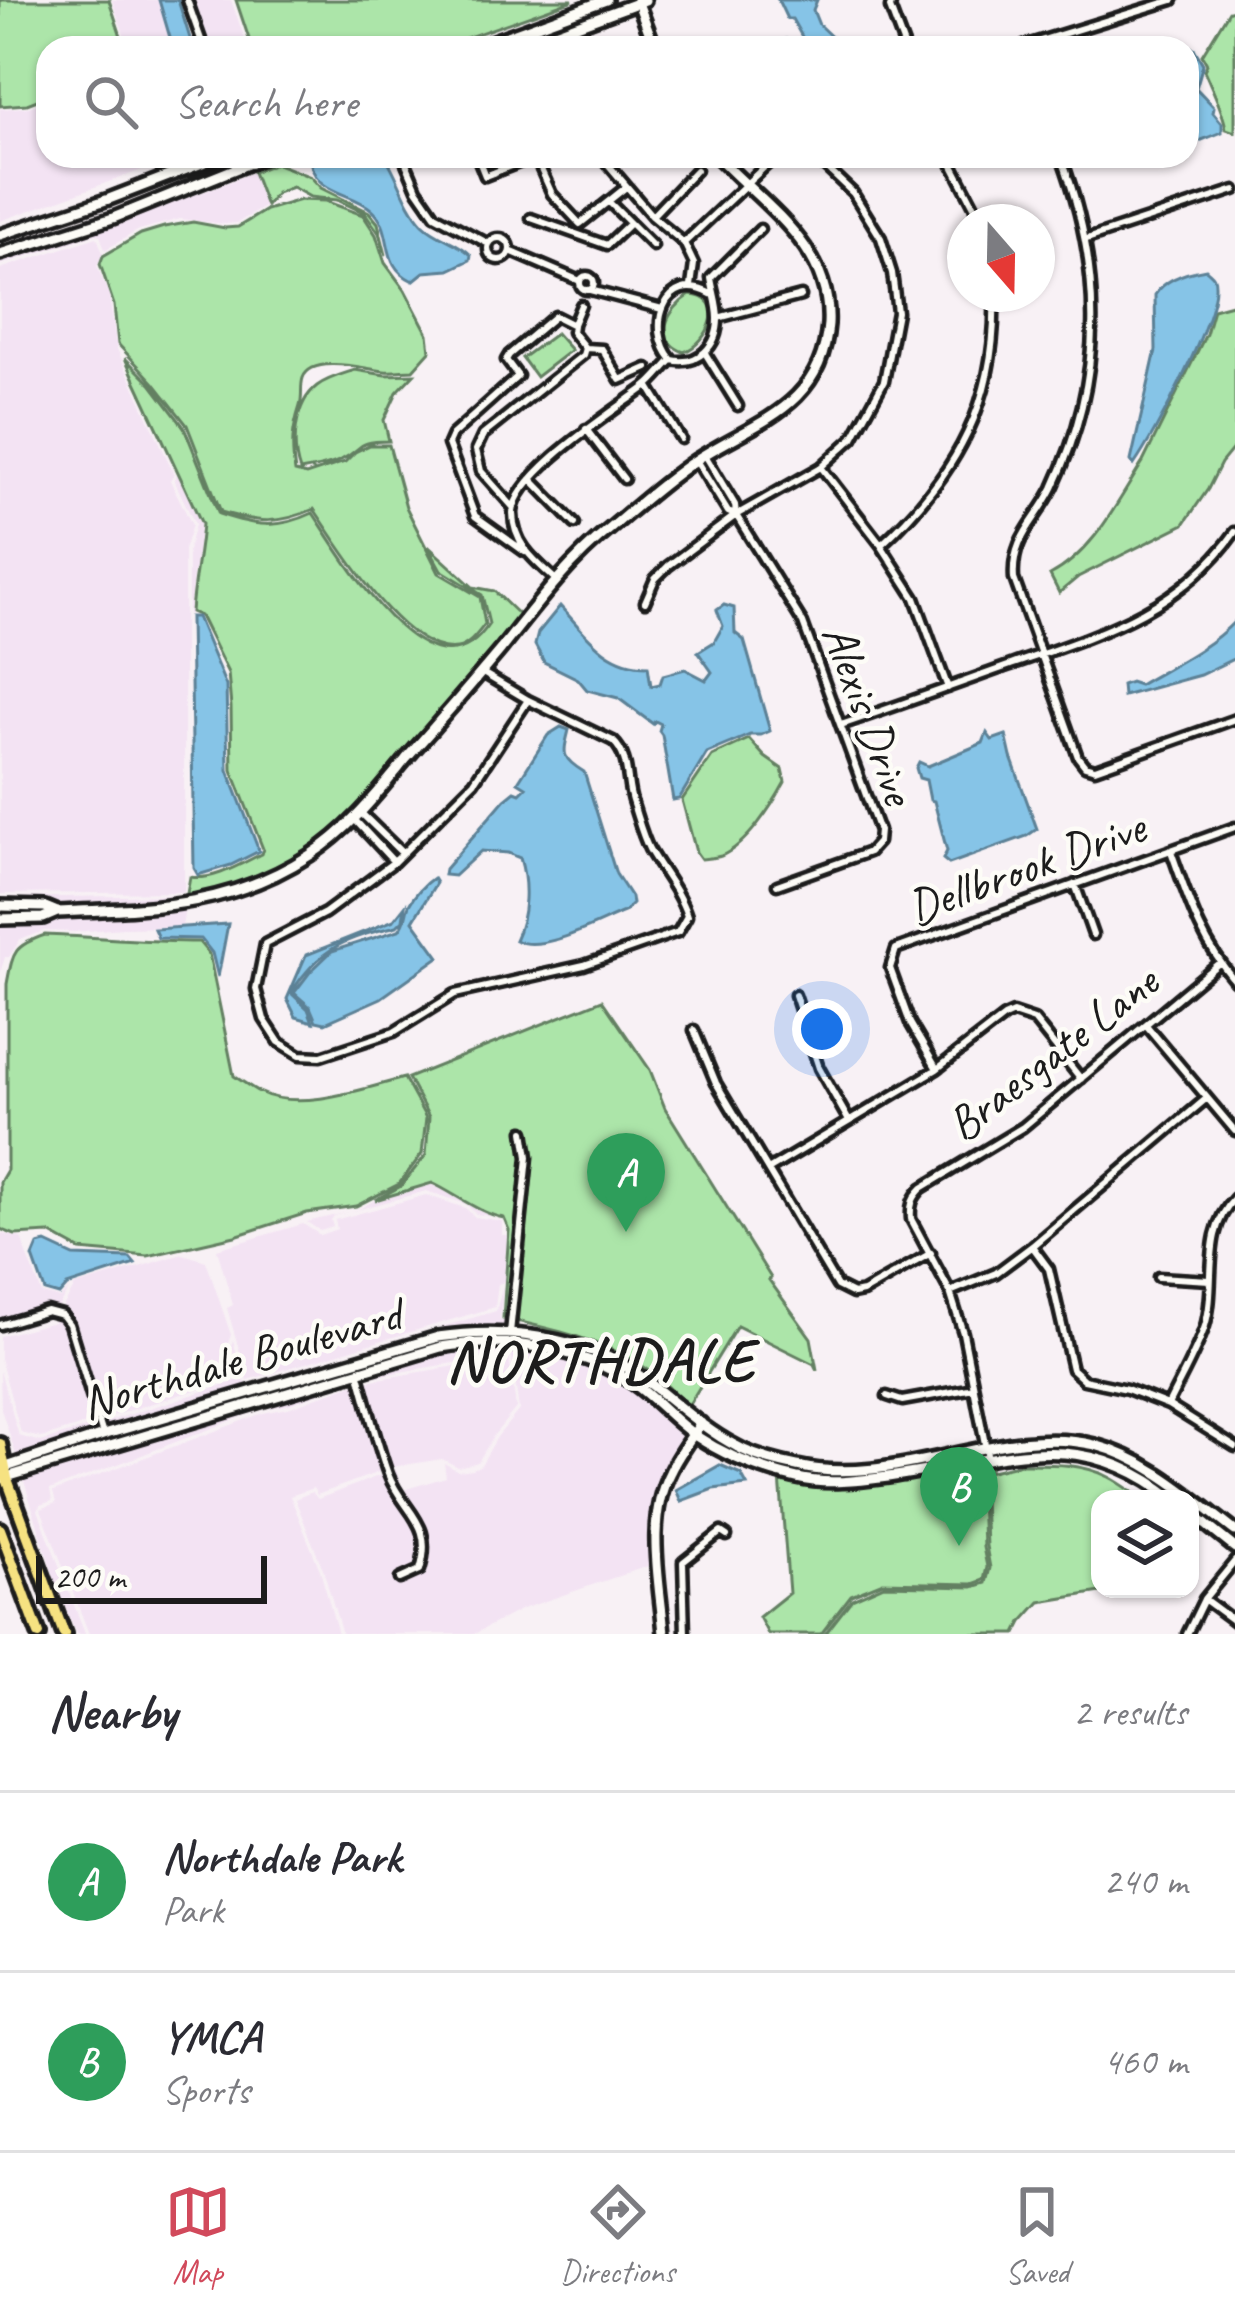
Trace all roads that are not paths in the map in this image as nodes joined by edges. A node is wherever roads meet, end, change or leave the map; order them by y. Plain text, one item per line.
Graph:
1 (187, 0) edge
2 (606, 0) edge
3 (892, 0) edge
4 (1173, 0) edge
5 (640, 1) edge
6 (200, 36) edge
7 (507, 36) edge
8 (546, 36) edge
9 (651, 36) edge
10 (900, 36) edge
11 (1058, 36) edge
12 (189, 168) edge
13 (227, 168) edge
14 (408, 168) edge
15 (482, 168) edge
16 (505, 168) edge
17 (541, 168) edge
18 (611, 168) edge
19 (728, 168) edge
20 (762, 168) edge
21 (827, 168) edge
22 (954, 168) edge
23 (1065, 168) edge
24 (696, 170) dead end
25 (743, 184) junction
26 (626, 187) junction
27 (1235, 190) edge
28 (609, 202) junction
29 (973, 204) edge
30 (652, 216) junction
31 (531, 218) dead end
32 (630, 223) junction
33 (580, 224) junction
34 (760, 229) dead end
35 (574, 233) junction
36 (0, 235) edge
37 (1087, 239) junction
38 (489, 244) junction
39 (684, 244) junction
40 (653, 246) dead end
41 (510, 251) junction
42 (0, 254) edge
43 (691, 286) junction
44 (711, 294) junction
45 (800, 296) dead end
46 (581, 305) dead end
47 (662, 309) junction
48 (995, 312) edge
49 (718, 318) junction
50 (573, 325) junction
51 (584, 351) junction
52 (704, 353) junction
53 (671, 360) junction
54 (647, 368) dead end
55 (648, 385) junction
56 (738, 406) dead end
57 (586, 429) junction
58 (681, 439) dead end
59 (700, 458) junction
60 (821, 467) junction
61 (531, 479) junction
62 (624, 479) dead end
63 (513, 507) junction
64 (736, 515) junction
65 (575, 524) dead end
66 (1235, 532) edge
67 (881, 545) junction
68 (525, 552) junction
69 (556, 580) junction
70 (645, 602) dead end
71 (1042, 654) junction
72 (482, 672) junction
73 (948, 688) junction
74 (528, 700) junction
75 (1235, 719) edge
76 (841, 726) junction
77 (358, 816) junction
78 (1235, 827) edge
79 (1171, 850) junction
80 (402, 854) junction
81 (394, 862) junction
82 (1075, 884) junction
83 (777, 885) dead end
84 (0, 906) edge
85 (57, 912) junction
86 (0, 919) edge
87 (1093, 935) dead end
88 (1219, 963) junction
89 (1235, 981) edge
90 (795, 995) dead end
91 (1146, 1024) junction
92 (694, 1030) dead end
93 (937, 1069) junction
94 (1081, 1079) junction
95 (1208, 1098) junction
96 (849, 1121) junction
97 (1235, 1130) edge
98 (524, 1131) dead end
99 (768, 1170) junction
100 (1235, 1198) edge
101 (1032, 1246) junction
102 (931, 1252) junction
103 (1159, 1277) dead end
104 (1210, 1280) junction
105 (950, 1292) junction
106 (0, 1324) edge
107 (509, 1337) junction
108 (356, 1366) junction
109 (974, 1388) junction
110 (887, 1396) dead end
111 (235, 1402) junction
112 (1168, 1406) junction
113 (163, 1418) junction
114 (701, 1423) junction
115 (103, 1435) junction
116 (693, 1435) junction
117 (0, 1444) edge
118 (107, 1448) junction
119 (1235, 1448) edge
120 (987, 1454) junction
121 (55, 1464) junction
122 (800, 1473) junction
123 (3, 1474) edge
124 (1161, 1490) edge
125 (1199, 1519) edge
126 (0, 1529) edge
127 (1235, 1531) edge
128 (727, 1536) dead end
129 (1235, 1548) edge
130 (1235, 1561) edge
131 (400, 1579) dead end
132 (1204, 1599) junction
133 (1235, 1622) edge
134 (41, 1634) edge
135 (64, 1634) edge
136 (664, 1634) edge
137 (685, 1634) edge
138 (1187, 1634) edge

1 - 6 street
2 - 7 street
3 - 10 street
4 - 11 street
5 - 8 street
5 - 9 street
12 - 36 street
13 - 42 street
14 - 38 street
15 - 16 street
17 - 33 street
18 - 26 street
19 - 25 street
20 - 25 street
21 - 60 street
22 - 29 street
23 - 37 street
24 - 30 street
25 - 39 street
25 - 59 street
26 - 28 street
26 - 30 street
27 - 37 street
28 - 32 street
28 - 33 street
30 - 39 street
31 - 35 street
32 - 35 street
32 - 40 street
33 - 35 street
34 - 44 street
37 - 71 street
38 - 41 street
38 - 41 street
39 - 43 street
41 - 47 street
43 - 44 street
43 - 47 street
44 - 49 street
45 - 49 street
46 - 50 street
47 - 53 street
48 - 67 street
49 - 52 street
50 - 51 street
50 - 68 street
51 - 54 street
51 - 63 street
52 - 53 street
52 - 56 street
53 - 55 street
55 - 57 street
55 - 58 street
57 - 61 street
57 - 62 street
59 - 64 street, Alexis Drive
59 - 69 street
60 - 64 street
60 - 67 street
61 - 63 street
61 - 65 street
63 - 68 street
64 - 70 street
64 - 76 street, Alexis Drive
66 - 71 street
67 - 73 street
68 - 69 street
69 - 72 street
71 - 73 street
71 - 75 street
72 - 74 street
72 - 77 street
73 - 76 street
74 - 80 street
74 - 81 street
76 - 83 street, Alexis Drive
77 - 80 street
77 - 81 street
77 - 85 street
78 - 79 street, Dellbrook Drive
79 - 82 street, Dellbrook Drive
79 - 88 street
80 - 81 street
82 - 87 street
82 - 93 street, Dellbrook Drive
84 - 85 street
85 - 86 street
88 - 89 street
88 - 91 street, Braesgate Lane
90 - 96 street
91 - 94 street, Braesgate Lane
91 - 95 street
92 - 99 street
93 - 94 street
93 - 96 street
94 - 102 street, Braesgate Lane
95 - 97 street
95 - 101 street
96 - 99 street
98 - 107 street
99 - 102 street
100 - 104 street
101 - 105 street
101 - 112 street
102 - 105 street, Braesgate Lane
103 - 104 street
104 - 112 street
105 - 109 street, Braesgate Lane
106 - 115 street
107 - 108 street, Northdale Boulevard
107 - 114 street, Northdale Boulevard
107 - 116 street, Northdale Boulevard
108 - 111 street, Northdale Boulevard
108 - 131 street
109 - 110 street
109 - 120 street, Braesgate Lane
111 - 113 street, Northdale Boulevard
111 - 118 street, Northdale Boulevard
112 - 119 street
113 - 115 street, Northdale Boulevard
113 - 118 street
114 - 116 street
114 - 122 street, Northdale Boulevard
115 - 121 street
115 - 123 street, Northdale Boulevard
116 - 122 street, Northdale Boulevard
116 - 136 street
117 - 123 main road
118 - 121 street, Northdale Boulevard
120 - 122 street, Northdale Boulevard
120 - 124 street, Northdale Boulevard
120 - 127 street, Northdale Boulevard
121 - 123 street, Northdale Boulevard
123 - 135 main road
125 - 129 street
126 - 134 main road
128 - 137 street
130 - 132 street
132 - 133 street
132 - 138 street

